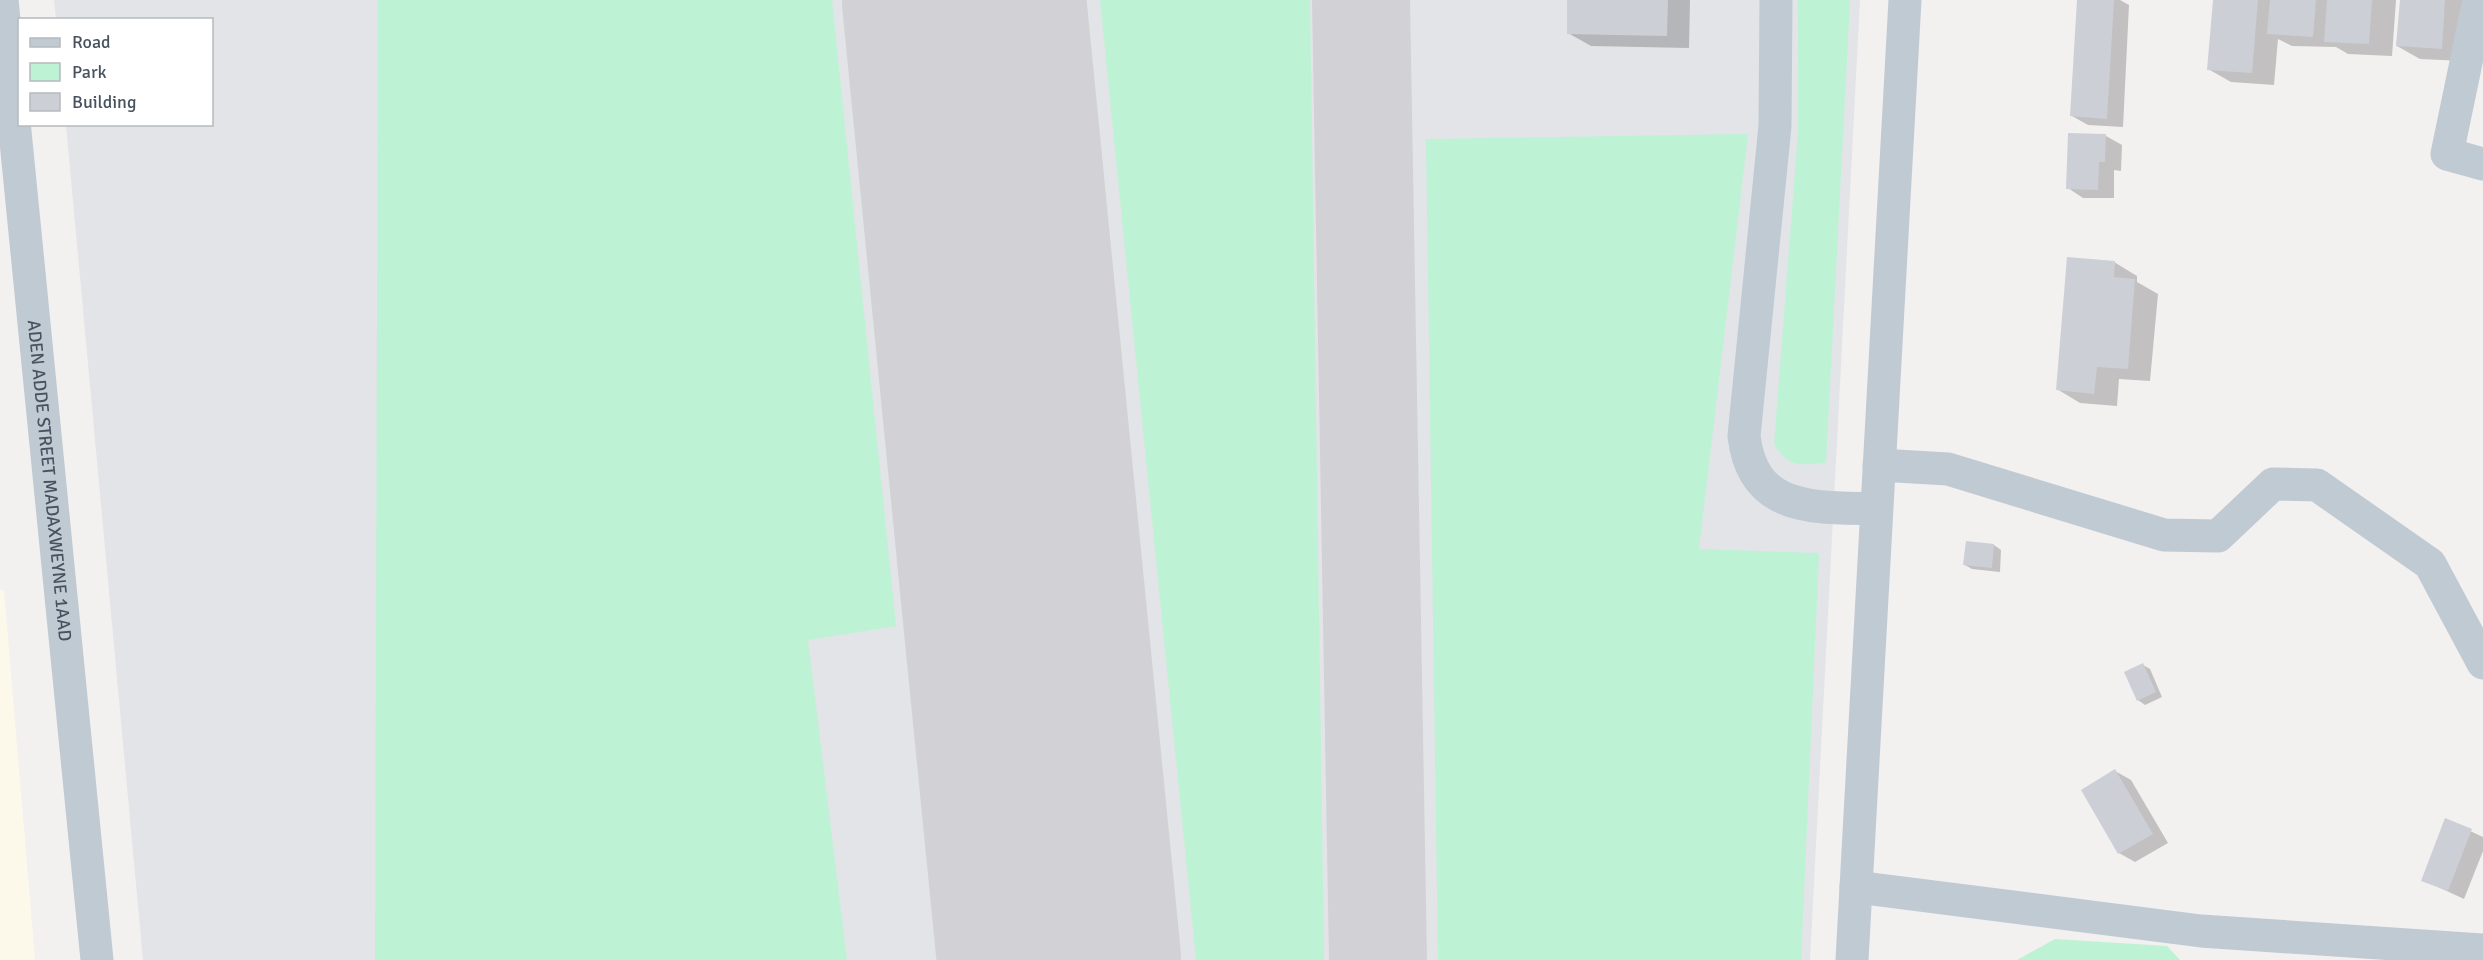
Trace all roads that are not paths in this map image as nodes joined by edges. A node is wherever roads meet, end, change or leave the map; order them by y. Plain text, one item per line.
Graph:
1 (2, 0) edge
2 (1776, 0) edge
3 (1905, 0) edge
4 (2479, 0) edge
5 (2483, 165) edge
6 (1879, 465) junction
7 (1876, 509) junction
8 (2483, 663) edge
9 (1856, 887) junction
10 (2483, 950) edge
11 (96, 960) edge
12 (1852, 960) edge

1 - 11 street, ADEN ADDE STREET MADAXWEYNE 1AAD
2 - 7 street
3 - 6 street
4 - 5 street
6 - 7 street
6 - 8 street
7 - 9 street
9 - 10 street
9 - 12 street

